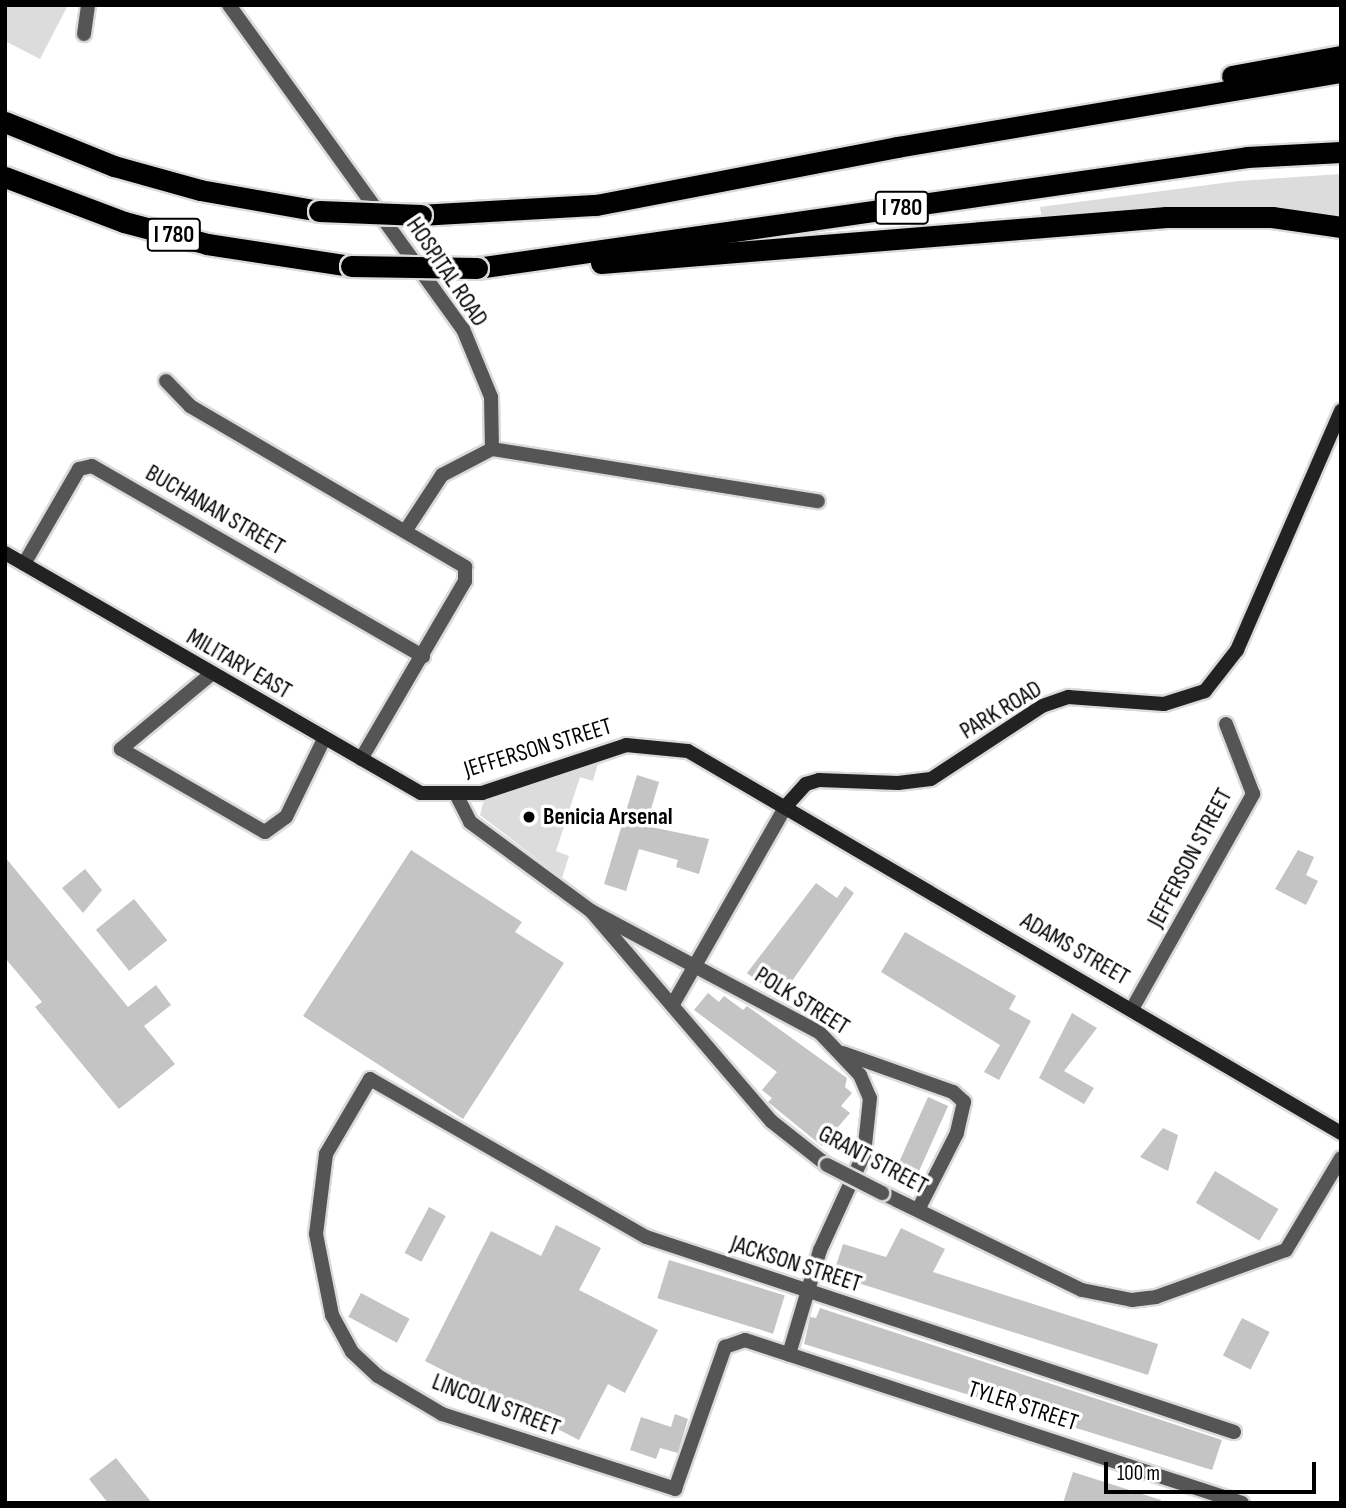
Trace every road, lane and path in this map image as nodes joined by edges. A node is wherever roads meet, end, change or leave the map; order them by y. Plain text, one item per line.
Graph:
1 (88, 5) edge
2 (229, 5) edge
3 (84, 34) dead end
4 (1341, 56) edge
5 (1308, 70) junction
6 (1341, 72) edge
7 (5, 122) edge
8 (1334, 152) edge
9 (5, 177) edge
10 (1332, 226) edge
11 (477, 268) junction
12 (166, 381) dead end
13 (1341, 411) edge
14 (492, 449) junction
15 (818, 501) dead end
16 (406, 530) junction
17 (5, 553) edge
18 (24, 564) junction
19 (423, 656) junction
20 (210, 675) junction
21 (1226, 724) dead end
22 (329, 742) junction
23 (361, 759) junction
24 (457, 796) junction
25 (786, 806) junction
26 (591, 911) junction
27 (694, 963) junction
28 (673, 1004) junction
29 (1132, 1009) junction
30 (844, 1053) junction
31 (370, 1079) joint
32 (1341, 1133) edge
33 (1341, 1158) edge
34 (918, 1210) junction
35 (808, 1292) junction
36 (789, 1354) junction
37 (1234, 1432) dead end
38 (1242, 1503) edge

1 - 3 street
2 - 14 street, HOSPITAL ROAD
4 - 5 highway
5 - 6 highway
5 - 7 highway, I 780, bridge
8 - 11 highway, I 780
9 - 11 highway, I 780, bridge
10 - 11 highway
12 - 16 street
13 - 25 street, PARK ROAD
14 - 15 street
14 - 16 street
16 - 19 street
17 - 18 street, MILITARY EAST
18 - 19 street, BUCHANAN STREET
18 - 20 street, MILITARY EAST
19 - 23 street
20 - 22 street, MILITARY EAST
20 - 22 street
21 - 29 street, JEFFERSON STREET
22 - 23 street, MILITARY EAST
23 - 24 street, MILITARY EAST
24 - 25 street, JEFFERSON STREET
24 - 26 street, GRANT STREET
25 - 27 street, PARK ROAD
25 - 29 street, ADAMS STREET
26 - 27 street, POLK STREET
26 - 28 street, GRANT STREET
27 - 28 street, PARK ROAD
27 - 30 street, POLK STREET
28 - 34 street, GRANT STREET, bridge
29 - 32 street, ADAMS STREET
30 - 34 street
30 - 35 street, POLK STREET
31 - 35 street, JACKSON STREET
31 - 36 street, LINCOLN STREET
33 - 34 street, GRANT STREET
35 - 36 street, POLK STREET
35 - 37 street, JACKSON STREET
36 - 38 street, TYLER STREET

